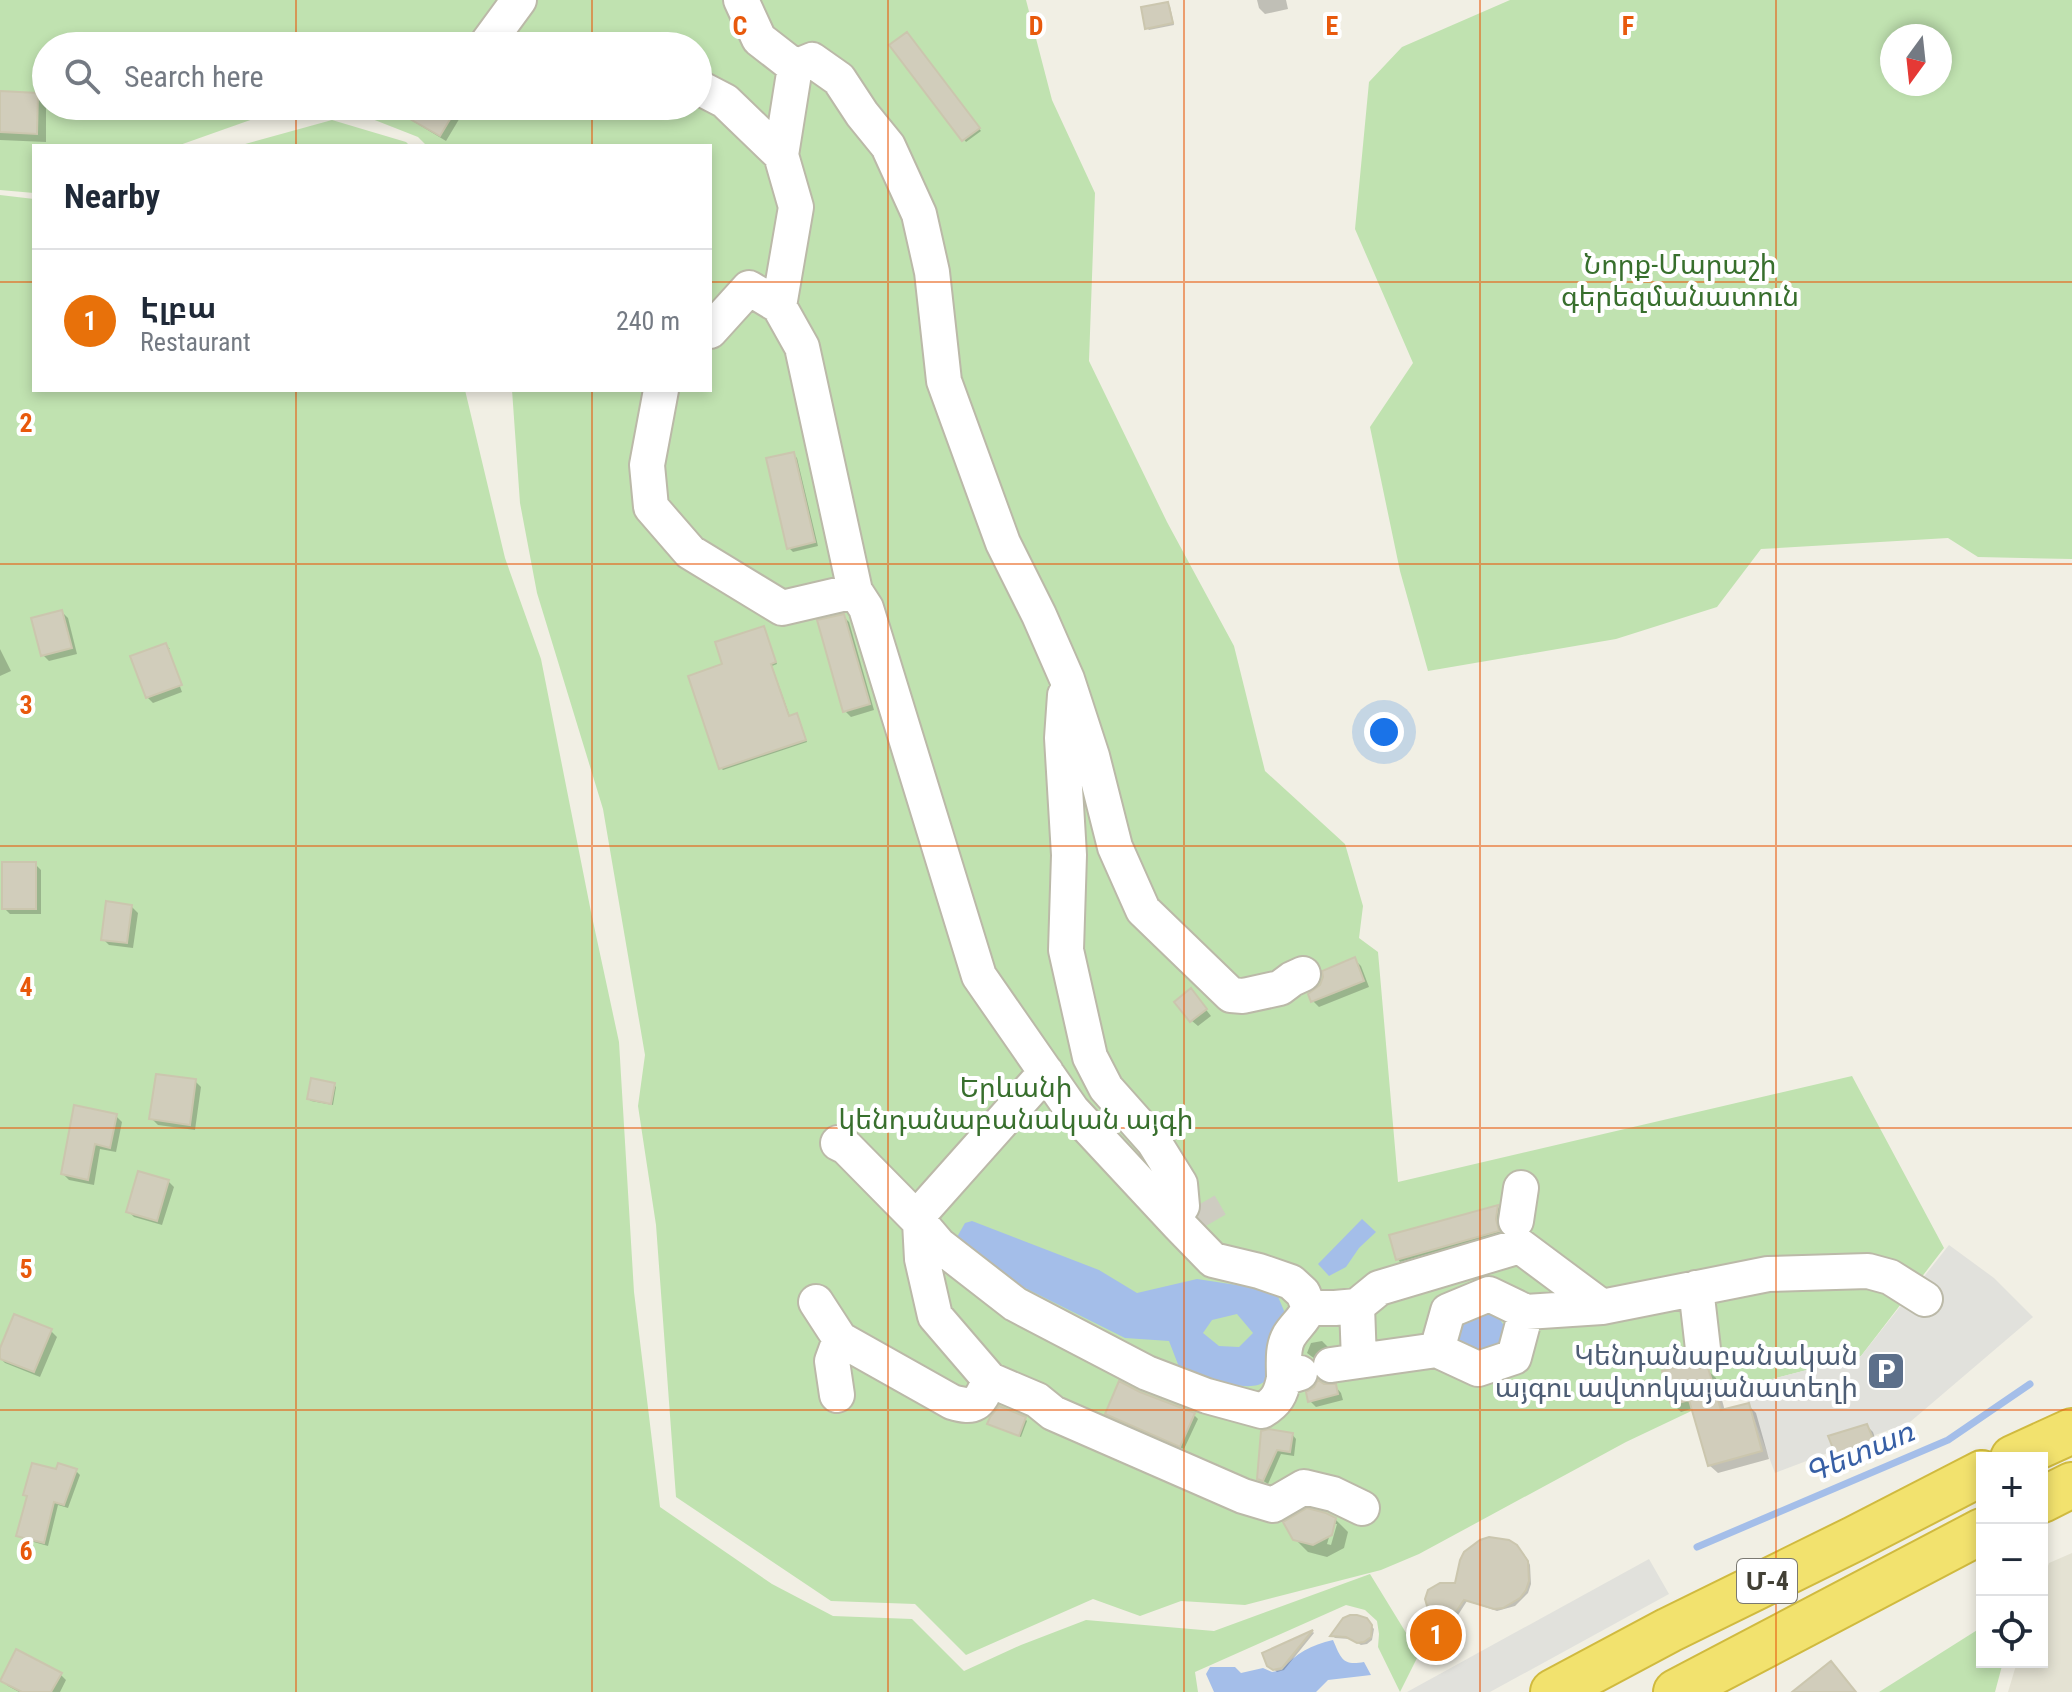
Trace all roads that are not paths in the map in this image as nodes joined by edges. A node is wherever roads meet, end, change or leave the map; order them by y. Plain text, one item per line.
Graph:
1 (519, 0) edge
2 (741, 0) edge
3 (496, 32) edge
4 (795, 67) junction
5 (712, 94) edge
6 (781, 155) junction
7 (779, 306) junction
8 (712, 329) edge
9 (661, 392) edge
10 (855, 591) junction
11 (1067, 679) junction
12 (1303, 974) dead end
13 (1046, 1072) junction
14 (1072, 1110) junction
15 (838, 1143) dead end
16 (1521, 1188) dead end
17 (918, 1220) junction
18 (1515, 1229) junction
19 (1448, 1256) junction
20 (1696, 1288) junction
21 (1925, 1299) dead end
22 (816, 1302) dead end
23 (1468, 1303) junction
24 (1351, 1307) junction
25 (1602, 1307) junction
26 (1309, 1308) junction
27 (1526, 1312) junction
28 (840, 1339) junction
29 (1703, 1349) dead end
30 (1437, 1350) junction
31 (1318, 1369) junction
32 (990, 1380) junction
33 (837, 1395) dead end
34 (2072, 1431) edge
35 (2026, 1452) edge
36 (1976, 1476) edge
37 (2072, 1485) edge
38 (2048, 1497) edge
39 (1362, 1508) dead end
40 (1976, 1534) edge
41 (1553, 1692) edge
42 (1676, 1692) edge

1 - 3 street
2 - 4 street
4 - 6 street
4 - 11 street
5 - 6 street
6 - 7 street
7 - 8 street
7 - 10 street
9 - 10 street
10 - 13 street
11 - 12 street
11 - 14 street
13 - 14 street
13 - 17 street
14 - 26 street
15 - 17 street
16 - 18 street
17 - 31 street
17 - 32 street
18 - 19 street
18 - 25 street
19 - 23 street
19 - 24 street
20 - 21 street
20 - 25 street
20 - 29 street
22 - 28 street
23 - 27 street
23 - 30 street
24 - 26 street
24 - 31 street
25 - 27 street
26 - 31 street
27 - 30 street
28 - 32 street
28 - 33 street
30 - 31 street
32 - 39 street
34 - 35 highway
36 - 41 highway, Մ-4
37 - 38 highway
40 - 42 highway, Մ-4

